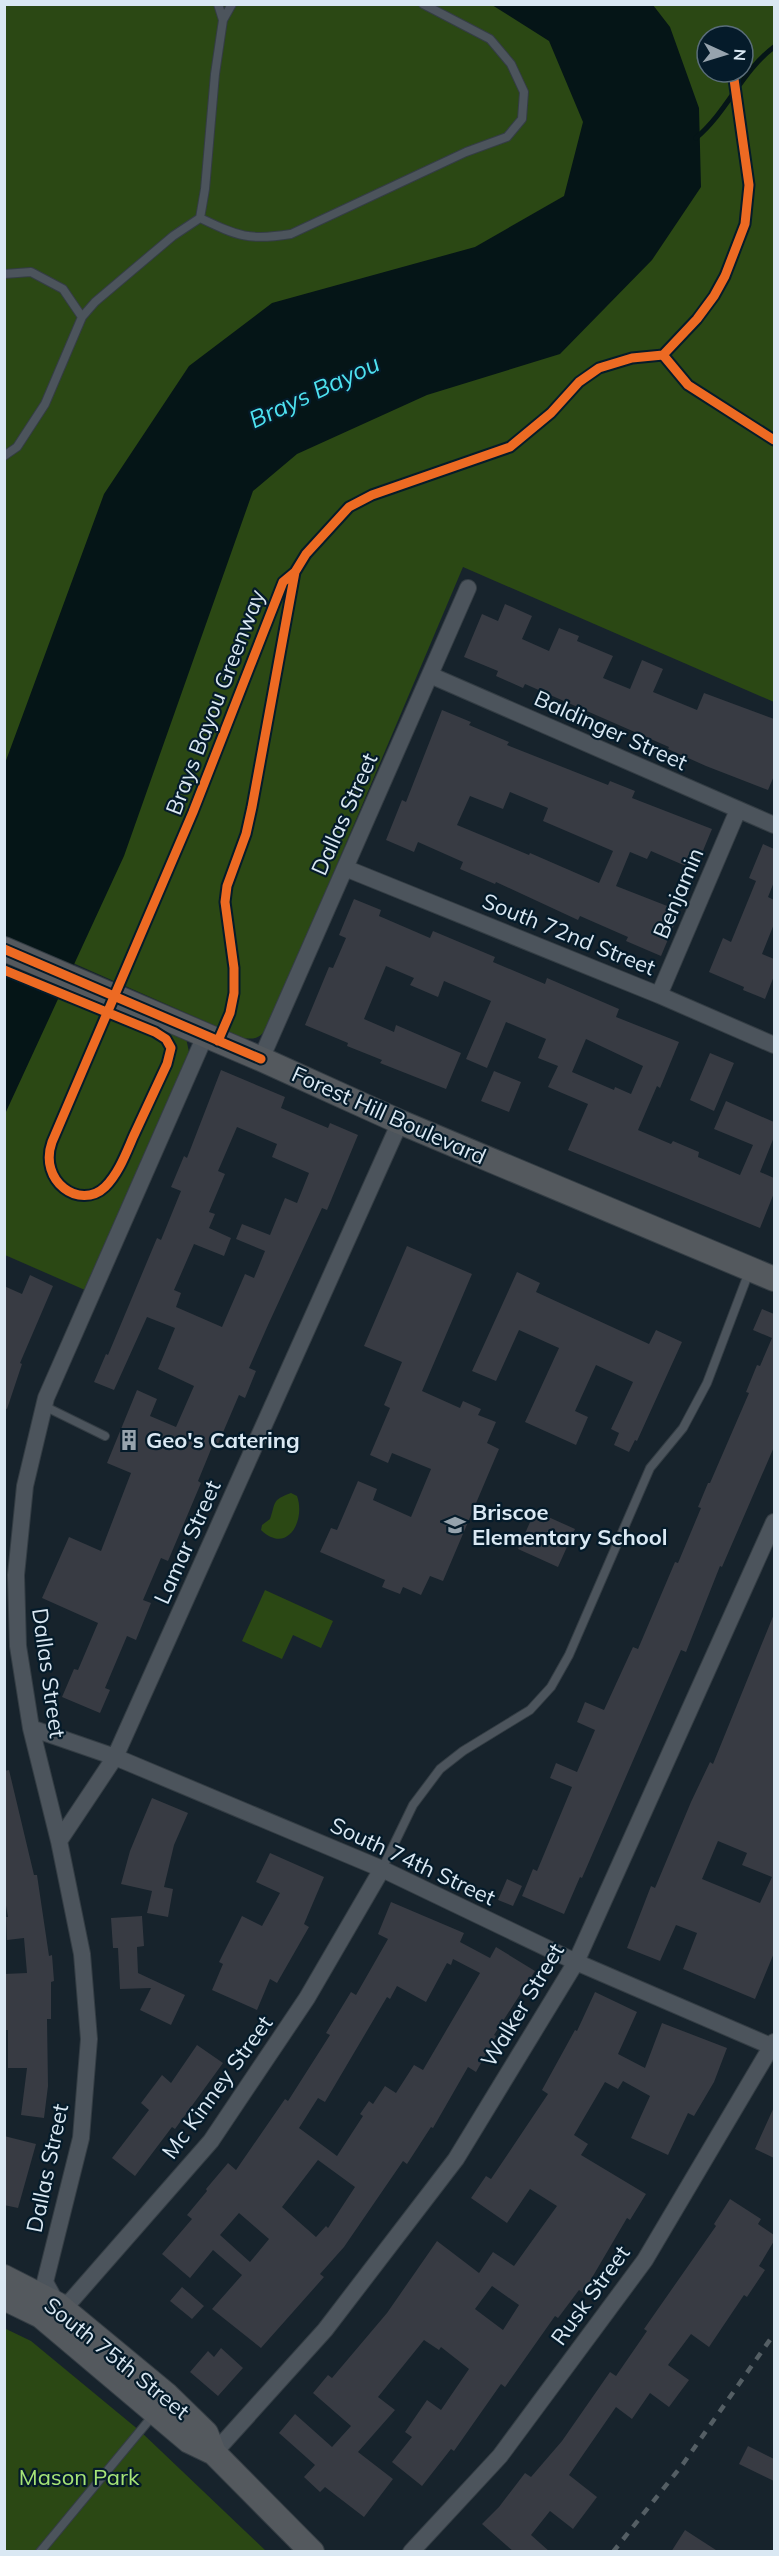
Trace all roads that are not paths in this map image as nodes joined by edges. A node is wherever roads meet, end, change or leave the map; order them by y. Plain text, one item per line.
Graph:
1 (218, 4) edge
2 (232, 4) edge
3 (423, 4) edge
4 (223, 20) junction
5 (200, 218) junction
6 (4, 273) edge
7 (82, 318) junction
8 (4, 456) edge
9 (468, 588) dead end
10 (430, 675) junction
11 (738, 810) junction
12 (774, 825) edge
13 (345, 868) junction
14 (4, 949) edge
15 (658, 995) junction
16 (205, 1036) junction
17 (774, 1045) edge
18 (261, 1059) junction
19 (400, 1122) junction
20 (750, 1269) junction
21 (774, 1279) edge
22 (44, 1406) junction
23 (105, 1436) dead end
24 (774, 1522) edge
25 (31, 1728) junction
26 (115, 1757) junction
27 (59, 1841) junction
28 (382, 1869) junction
29 (576, 1962) junction
30 (774, 2044) edge
31 (4, 2277) edge
32 (4, 2298) edge
33 (57, 2304) junction
34 (155, 2413) junction
35 (214, 2453) junction
36 (40, 2552) edge
37 (312, 2552) edge
38 (411, 2552) edge

1 - 4 lane
2 - 4 lane
3 - 5 lane
4 - 5 lane
5 - 7 lane
6 - 7 lane
7 - 8 lane
9 - 10 street, Dallas Street
10 - 11 street, Baldinger Street
10 - 13 street, Dallas Street
11 - 12 street, Baldinger Street
11 - 15 street, Benjamin
13 - 15 street, South 72nd Street
13 - 18 street, Dallas Street
14 - 16 street, Forest Hill Boulevard
15 - 17 street, South 72nd Street
16 - 18 street, Forest Hill Boulevard
16 - 22 street, Dallas Street
18 - 19 street, Forest Hill Boulevard
19 - 20 street, Forest Hill Boulevard
19 - 26 street, Lamar Street
20 - 21 street, Forest Hill Boulevard
20 - 28 lane
22 - 23 lane
22 - 25 street, Dallas Street
24 - 29 street, Walker Street
25 - 26 street, South 74th Street
25 - 27 street, Dallas Street
26 - 27 street, Lamar Street
26 - 28 street, South 74th Street
27 - 33 street, Dallas Street
28 - 29 street, South 74th Street
28 - 33 street, Mc Kinney Street
29 - 30 street, South 74th Street
29 - 35 street, Walker Street
30 - 38 street, Rusk Street
31 - 33 street, South 75th Street
32 - 34 street, South 75th Street
33 - 35 street, South 75th Street
34 - 35 street, South 75th Street
34 - 36 lane
35 - 37 street, South 75th Street

